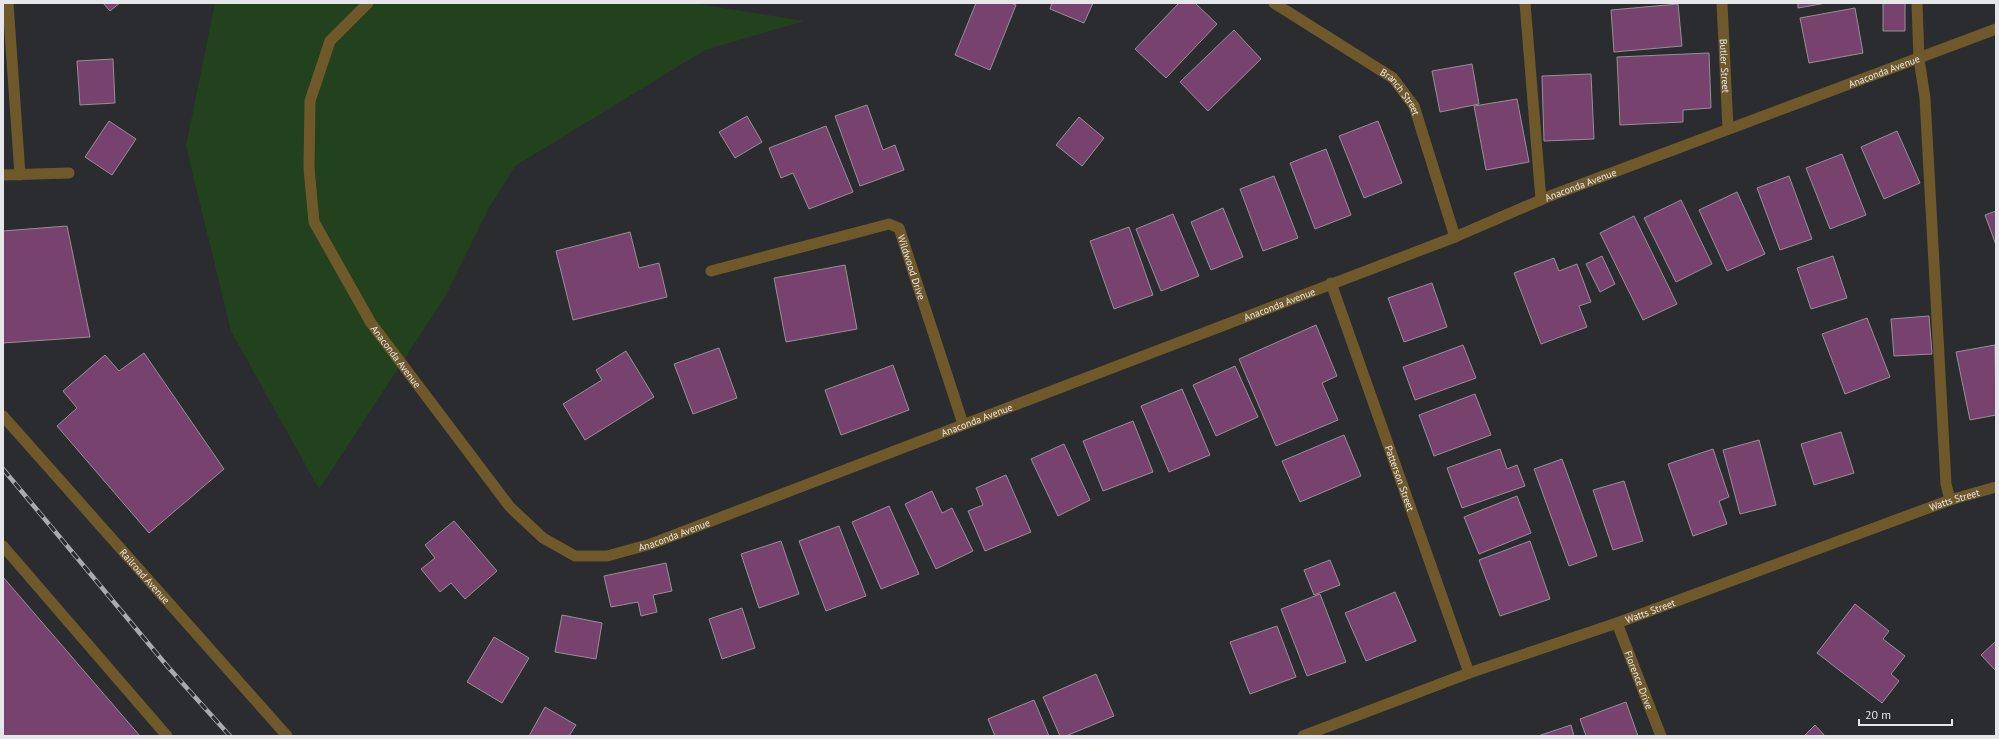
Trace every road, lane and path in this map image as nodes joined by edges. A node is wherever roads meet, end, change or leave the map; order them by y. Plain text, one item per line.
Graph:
1 (8, 3) edge
2 (368, 3) edge
3 (1274, 3) edge
4 (1525, 3) edge
5 (1722, 3) edge
6 (1916, 3) edge
7 (1292, 8) edge
8 (1996, 29) edge
9 (1919, 59) junction
10 (1728, 129) junction
11 (69, 173) dead end
12 (3, 175) edge
13 (20, 175) junction
14 (1541, 200) junction
15 (1455, 237) junction
16 (711, 271) dead end
17 (1331, 283) junction
18 (3, 416) edge
19 (963, 424) junction
20 (1996, 486) edge
21 (1950, 500) junction
22 (3, 546) edge
23 (1617, 623) junction
24 (1469, 673) junction
25 (167, 736) edge
26 (287, 736) edge
27 (1303, 736) edge
28 (1661, 736) edge

1 - 13 street
2 - 19 street, Anaconda Avenue
3 - 7 street, Branch Street
4 - 14 street
5 - 10 street, Butler Street
6 - 9 street
7 - 15 street, Branch Street
8 - 9 street, Anaconda Avenue
9 - 10 street, Anaconda Avenue
9 - 21 street
10 - 14 street, Anaconda Avenue
11 - 13 street
12 - 13 street
14 - 15 street, Anaconda Avenue
15 - 17 street, Anaconda Avenue
16 - 19 street, Wildwood Drive
17 - 19 street, Anaconda Avenue
17 - 24 street, Patterson Street
18 - 26 street, Railroad Avenue
20 - 21 street, Watts Street
21 - 23 street, Watts Street
22 - 25 street
23 - 24 street, Watts Street
23 - 28 street, Florence Drive
24 - 27 street, Watts Street

